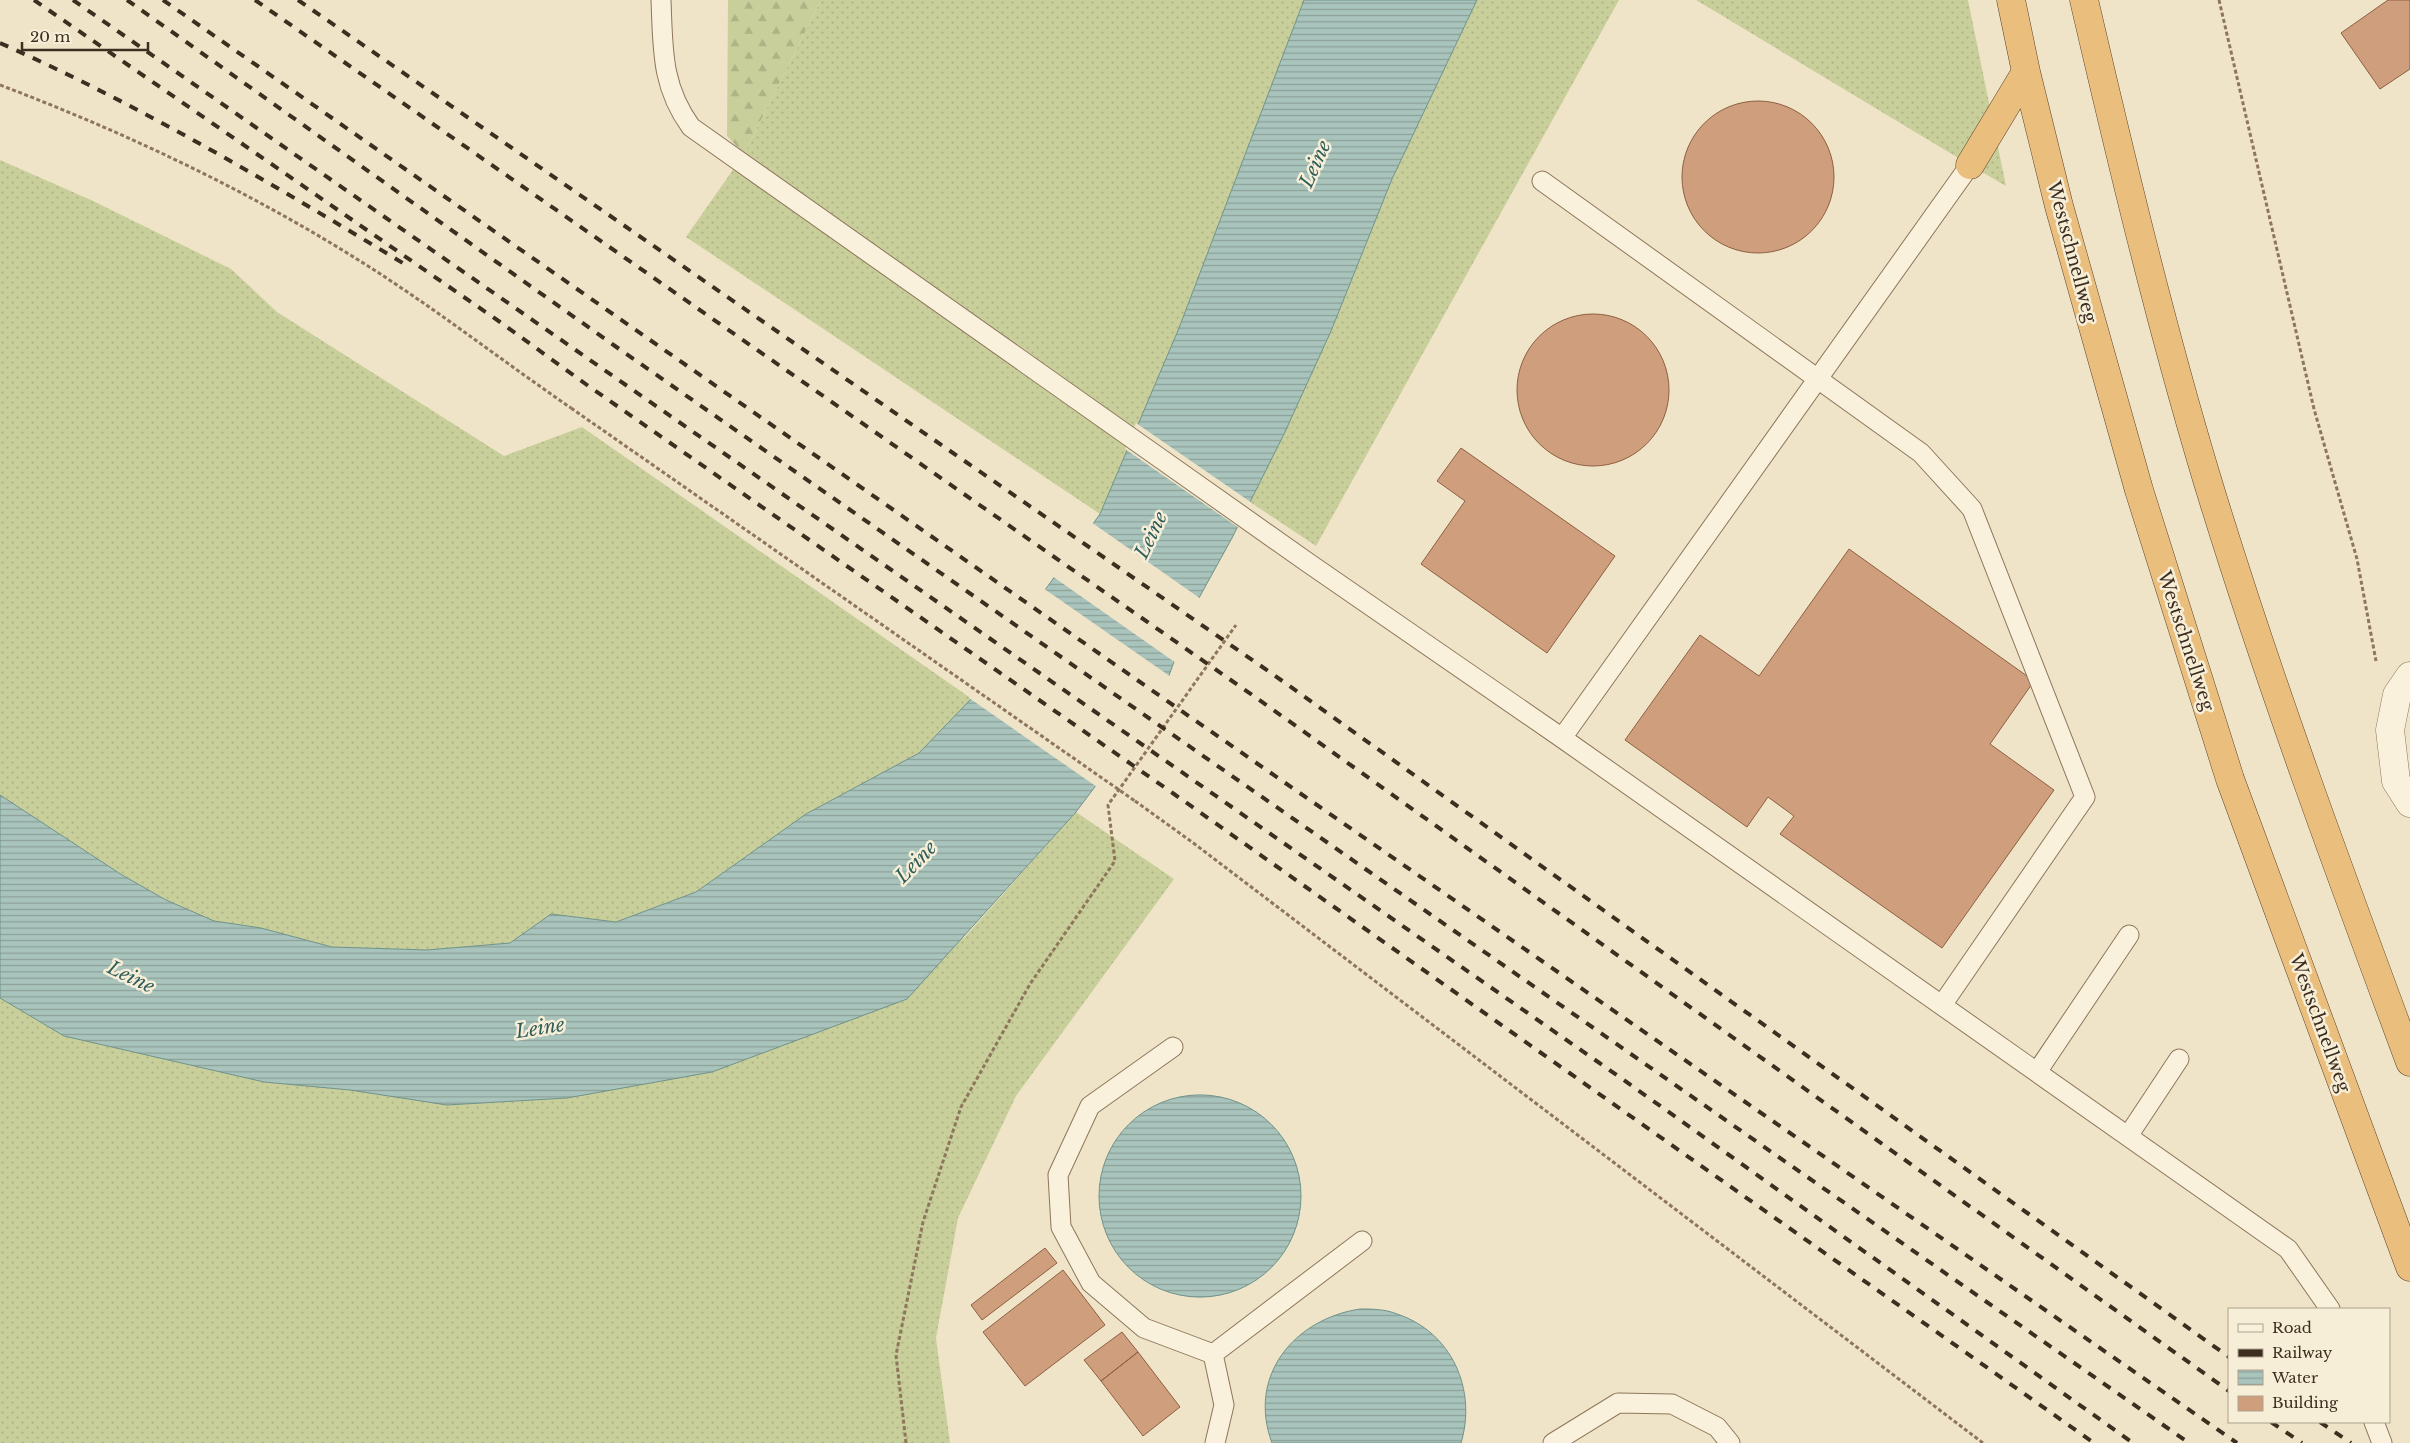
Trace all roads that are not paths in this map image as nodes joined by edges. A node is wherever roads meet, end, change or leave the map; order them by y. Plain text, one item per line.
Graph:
1 (661, 0) edge
2 (2011, 0) edge
3 (2084, 0) edge
4 (2026, 72) junction
5 (1970, 165) joint
6 (1542, 181) dead end
7 (1820, 379) junction
8 (2403, 686) edge
9 (1562, 738) junction
10 (2410, 803) edge
11 (2129, 934) dead end
12 (1942, 1006) junction
13 (1174, 1047) dead end
14 (2179, 1059) dead end
15 (2410, 1062) edge
16 (2036, 1072) junction
17 (2128, 1136) junction
18 (1362, 1241) dead end
19 (2410, 1267) edge
20 (2329, 1308) edge
21 (1213, 1354) junction
22 (2374, 1423) edge
23 (1215, 1443) edge
24 (1553, 1443) edge
25 (1730, 1443) edge
26 (2382, 1443) edge

1 - 9 lane
2 - 4 highway, Westschnellweg
3 - 15 highway
4 - 5 highway
4 - 19 highway, Westschnellweg
5 - 7 lane
6 - 7 lane
7 - 9 lane
7 - 12 lane
8 - 10 street
9 - 12 lane
11 - 16 lane
12 - 16 lane
13 - 21 lane
14 - 17 lane
16 - 17 lane
17 - 20 lane
18 - 21 lane
21 - 23 lane
22 - 26 lane
24 - 25 lane

